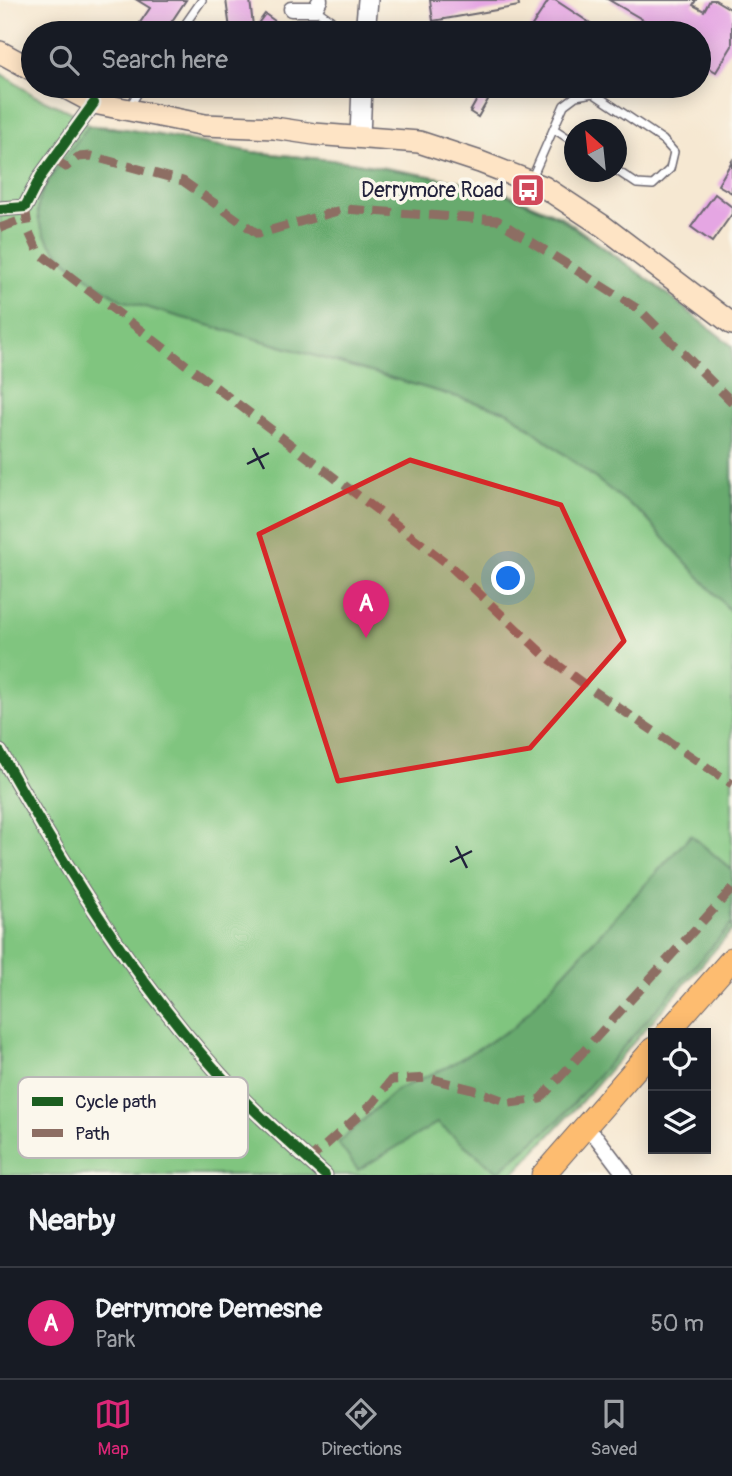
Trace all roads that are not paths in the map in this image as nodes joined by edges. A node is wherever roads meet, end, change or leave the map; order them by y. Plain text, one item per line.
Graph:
1 (202, 0) edge
2 (368, 0) edge
3 (317, 5) edge
4 (291, 9) dead end
5 (331, 20) dead end
6 (187, 21) edge
7 (366, 21) edge
8 (0, 51) edge
9 (21, 64) edge
10 (85, 98) edge
11 (133, 98) edge
12 (362, 98) edge
13 (573, 98) edge
14 (600, 98) edge
15 (94, 103) junction
16 (128, 111) junction
17 (554, 129) junction
18 (564, 135) edge
19 (360, 137) junction
20 (627, 177) edge
21 (531, 181) junction
22 (0, 209) edge
23 (732, 324) edge
24 (0, 752) edge
25 (732, 959) edge
26 (671, 1028) edge
27 (648, 1055) edge
28 (223, 1077) edge
29 (248, 1103) edge
30 (585, 1128) junction
31 (325, 1175) edge
32 (543, 1175) edge
33 (625, 1175) edge

1 - 6 lane
2 - 7 street
3 - 4 street
3 - 5 lane
8 - 9 main road
10 - 15 main road
11 - 16 lane
12 - 19 street
13 - 17 lane
14 - 20 lane
15 - 16 main road
15 - 22 street
16 - 19 main road
17 - 18 lane
17 - 21 lane
19 - 21 main road
21 - 23 main road
24 - 28 street
25 - 26 main road
27 - 30 main road
29 - 31 street
30 - 32 main road
30 - 33 street

